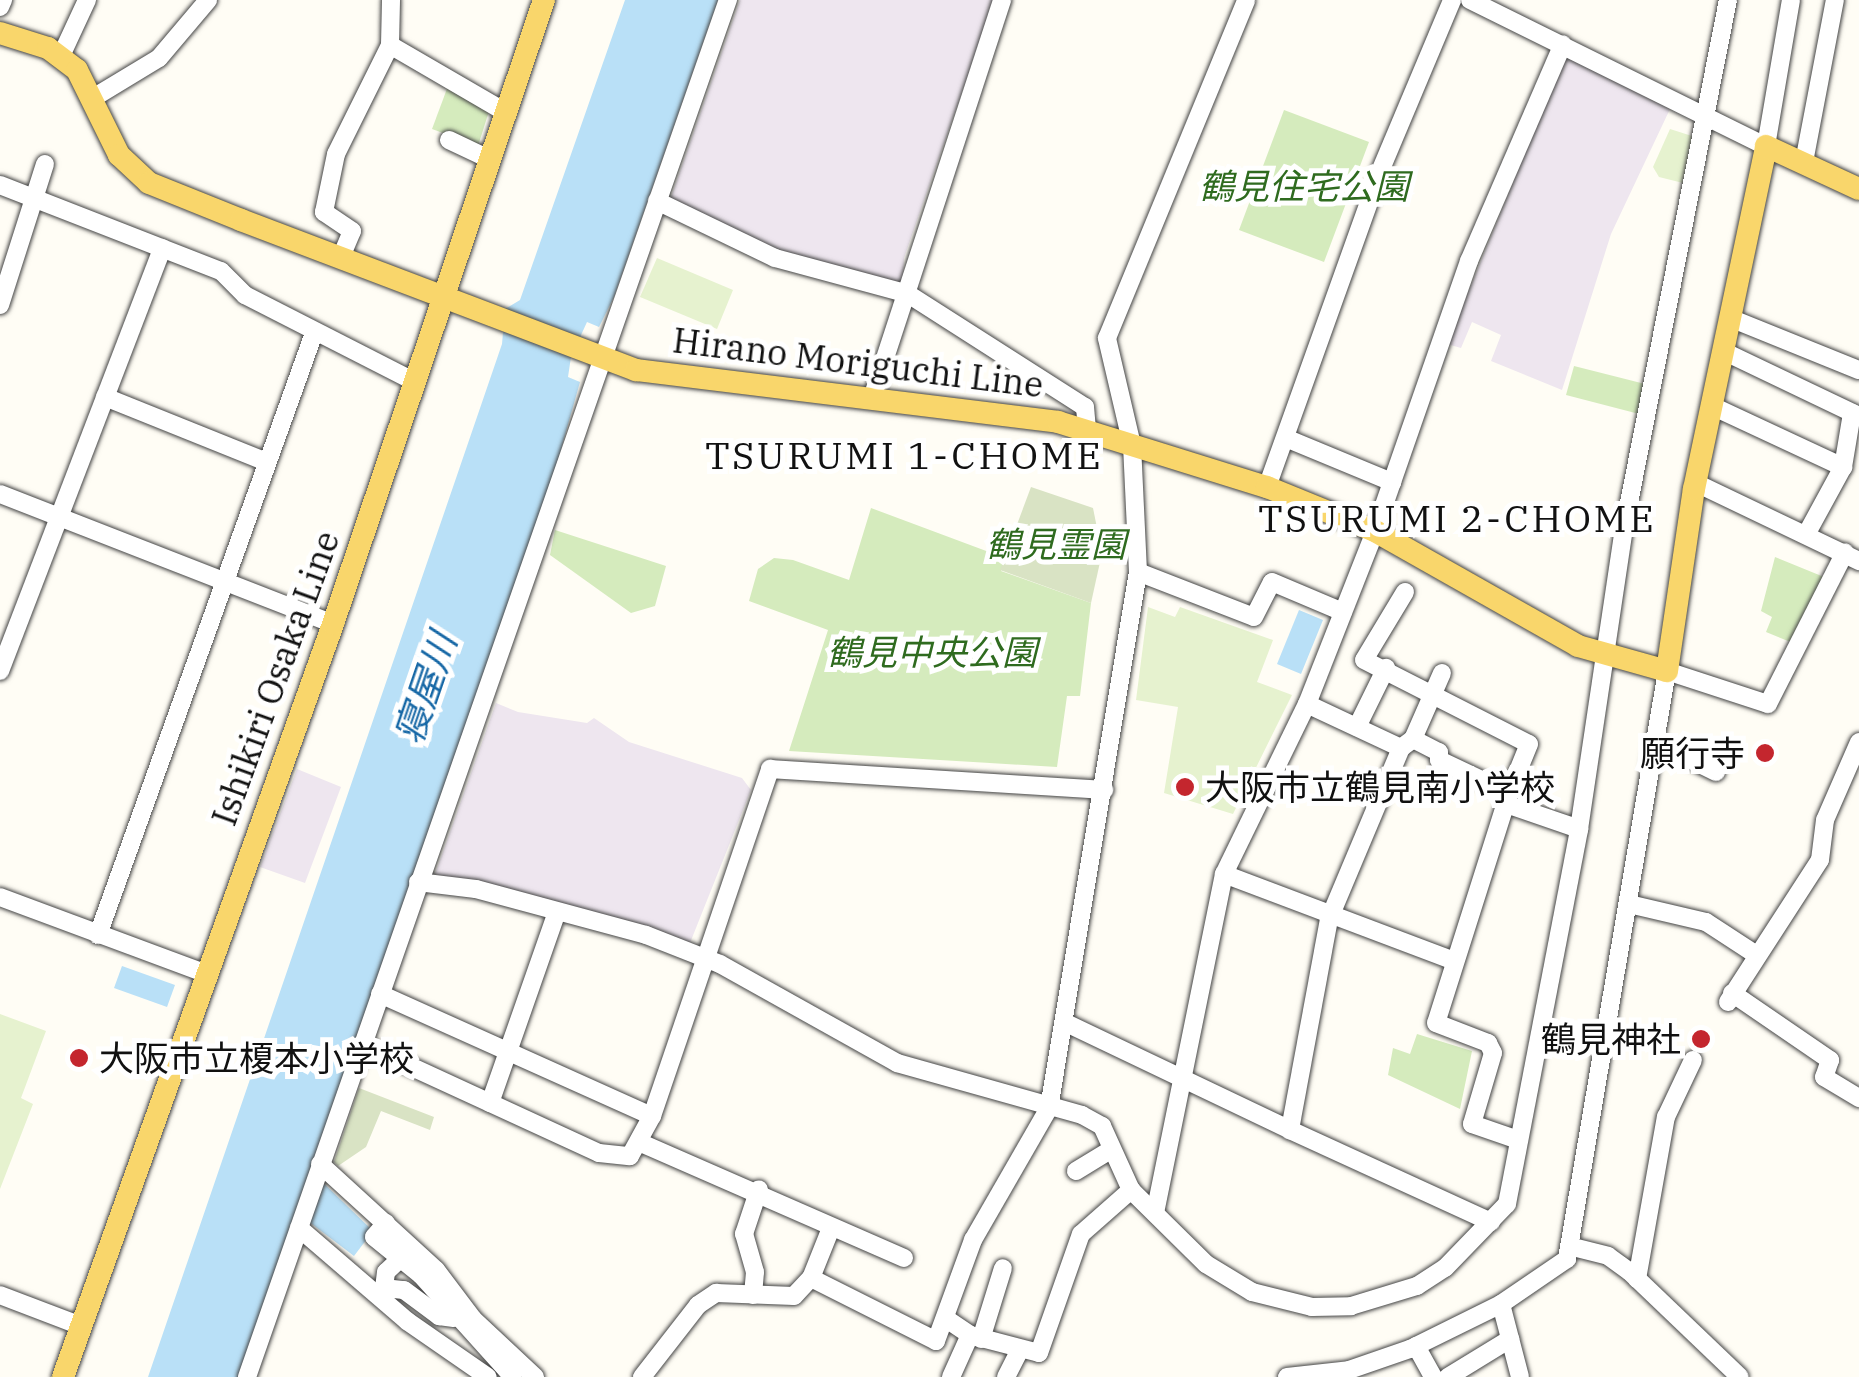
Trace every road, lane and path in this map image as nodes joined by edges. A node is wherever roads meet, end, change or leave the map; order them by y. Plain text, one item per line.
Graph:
1 (87, 0) edge
2 (208, 0) edge
3 (390, 0) edge
4 (544, 0) edge
5 (728, 0) edge
6 (1002, 0) edge
7 (1246, 0) edge
8 (1452, 0) edge
9 (1470, 0) edge
10 (1728, 0) edge
11 (1791, 0) edge
12 (1835, 0) edge
13 (1508, 8) edge
14 (0, 33) edge
15 (1564, 44) junction
16 (390, 45) junction
17 (61, 56) junction
18 (93, 98) junction
19 (505, 112) junction
20 (1708, 117) junction
21 (449, 140) dead end
22 (1766, 146) junction
23 (489, 159) junction
24 (1804, 162) junction
25 (44, 164) dead end
26 (0, 185) edge
27 (1859, 189) edge
28 (33, 198) junction
29 (658, 201) junction
30 (162, 248) junction
31 (341, 257) junction
32 (444, 294) junction
33 (908, 294) junction
34 (0, 305) edge
35 (1730, 318) junction
36 (314, 333) junction
37 (1723, 350) junction
38 (595, 355) junction
39 (1859, 370) edge
40 (415, 382) junction
41 (105, 397) junction
42 (872, 398) junction
43 (1712, 406) junction
44 (1856, 414) edge
45 (1087, 432) junction
46 (1288, 439) junction
47 (1132, 445) junction
48 (1849, 458) edge
49 (264, 461) junction
50 (1392, 482) junction
51 (1696, 483) junction
52 (1267, 486) junction
53 (0, 494) edge
54 (60, 517) junction
55 (1375, 531) junction
56 (1807, 533) junction
57 (1852, 556) edge
58 (1138, 572) junction
59 (223, 580) junction
60 (1406, 592) dead end
61 (1343, 612) junction
62 (333, 624) junction
63 (1606, 656) junction
64 (1386, 668) junction
65 (0, 671) edge
66 (1667, 671) junction
67 (1442, 672) dead end
68 (1431, 698) junction
69 (1306, 704) junction
70 (1356, 727) junction
71 (1656, 742) junction
72 (1859, 742) edge
73 (1407, 744) junction
74 (1716, 772) dead end
75 (1104, 790) junction
76 (1509, 799) junction
77 (1579, 829) junction
78 (1224, 874) junction
79 (418, 882) junction
80 (0, 897) edge
81 (1629, 904) junction
82 (557, 912) junction
83 (1330, 919) junction
84 (98, 935) junction
85 (1755, 954) junction
86 (705, 958) junction
87 (1452, 960) junction
88 (204, 972) junction
89 (380, 994) junction
90 (1064, 1022) junction
91 (362, 1044) junction
92 (510, 1052) junction
93 (1692, 1060) dead end
94 (1181, 1080) junction
95 (1859, 1098) edge
96 (490, 1103) junction
97 (1050, 1108) junction
98 (652, 1116) junction
99 (1290, 1130) junction
100 (1518, 1140) junction
101 (641, 1143) junction
102 (1112, 1149) junction
103 (319, 1170) junction
104 (1076, 1171) dead end
105 (759, 1190) junction
106 (1131, 1190) junction
107 (1154, 1214) junction
108 (300, 1222) junction
109 (1491, 1222) junction
110 (386, 1223) junction
111 (831, 1228) junction
112 (1573, 1247) junction
113 (904, 1258) dead end
114 (400, 1259) junction
115 (1003, 1268) dead end
116 (812, 1278) junction
117 (1637, 1279) junction
118 (0, 1295) edge
119 (753, 1295) junction
120 (1501, 1304) junction
121 (454, 1318) junction
122 (944, 1318) junction
123 (81, 1326) junction
124 (975, 1337) junction
125 (1510, 1339) junction
126 (1416, 1346) junction
127 (1020, 1349) junction
128 (476, 1354) junction
129 (63, 1377) edge
130 (247, 1377) edge
131 (488, 1377) edge
132 (513, 1377) edge
133 (535, 1377) edge
134 (642, 1377) edge
135 (951, 1377) edge
136 (1006, 1377) edge
137 (1288, 1377) edge
138 (1433, 1377) edge
139 (1448, 1377) edge
140 (1520, 1377) edge
141 (1740, 1377) edge

1 - 17 street
2 - 18 street
3 - 16 street
4 - 19 main road, Ishikiri Osaka Line
5 - 29 street
6 - 33 street
7 - 47 street
8 - 46 street
9 - 13 street
10 - 20 street
11 - 22 street
12 - 24 street
13 - 15 street
14 - 17 main road
15 - 20 street
15 - 50 street
16 - 19 street
16 - 31 street
17 - 18 main road, Hirano Moriguchi Line
18 - 31 main road, Hirano Moriguchi Line
19 - 23 main road, Ishikiri Osaka Line
20 - 22 street
20 - 63 street
21 - 23 street
22 - 24 main road
22 - 35 main road
23 - 32 main road, Ishikiri Osaka Line
24 - 27 main road
25 - 28 street
26 - 28 street
28 - 30 street
28 - 34 street
29 - 33 street
29 - 38 street
30 - 36 street
30 - 41 street
31 - 32 main road, Hirano Moriguchi Line
32 - 38 main road, Hirano Moriguchi Line
32 - 40 main road, Ishikiri Osaka Line
33 - 42 street
33 - 45 street
35 - 37 main road
35 - 39 street
36 - 40 street
36 - 49 street
37 - 43 main road
37 - 44 street
38 - 42 main road, Hirano Moriguchi Line
38 - 79 street
40 - 62 main road, Ishikiri Osaka Line
41 - 49 street
41 - 54 street
42 - 45 main road, Hirano Moriguchi Line
43 - 48 street
43 - 51 main road
44 - 48 street
45 - 47 main road, Hirano Moriguchi Line
46 - 50 street
46 - 52 street
47 - 52 main road, Hirano Moriguchi Line
47 - 58 street
48 - 56 street
49 - 59 street
50 - 55 street
51 - 56 street
51 - 66 main road
52 - 55 main road, Hirano Moriguchi Line
53 - 54 street
54 - 59 street
54 - 65 street
55 - 61 street
55 - 63 main road, Hirano Moriguchi Line
56 - 57 street
57 - 66 street
58 - 61 street
58 - 75 street
59 - 62 street
59 - 84 street
60 - 64 street
61 - 69 street
62 - 88 main road, Ishikiri Osaka Line
63 - 66 main road, Hirano Moriguchi Line
63 - 77 street
64 - 68 street
64 - 70 street
66 - 71 street
67 - 68 street
68 - 73 street
68 - 76 street
69 - 70 street
69 - 78 street
70 - 73 street
71 - 74 street
71 - 81 street
72 - 85 street
73 - 76 street
73 - 83 street
75 - 86 street
75 - 90 street
76 - 77 street
76 - 87 street
77 - 100 street
78 - 83 street
78 - 94 street
79 - 82 street
79 - 89 street
80 - 84 street
81 - 85 street
81 - 112 street
82 - 86 street
82 - 92 street
83 - 87 street
83 - 99 street
84 - 88 street
85 - 95 street
86 - 97 street
86 - 98 street
87 - 100 street
88 - 123 main road, Ishikiri Osaka Line
89 - 91 street
89 - 92 street
90 - 94 street
90 - 97 street
91 - 96 street
91 - 103 street
92 - 96 street
92 - 98 street
93 - 117 street
94 - 99 street
94 - 107 street
96 - 101 street
97 - 102 street
97 - 122 street
98 - 101 street
99 - 109 street
100 - 109 street
101 - 105 street
102 - 104 street
102 - 106 street
103 - 108 street
103 - 110 street
105 - 111 street
105 - 119 street
106 - 107 street
106 - 127 street
107 - 109 street
108 - 128 street
108 - 130 street
110 - 114 street
110 - 133 street
111 - 113 street
111 - 116 street
112 - 117 street
112 - 120 street
114 - 121 street
114 - 121 street
115 - 124 street
116 - 119 street
116 - 122 street
117 - 141 street
118 - 123 street
119 - 134 street
120 - 125 street
120 - 126 street
121 - 128 street
122 - 124 street
123 - 129 main road, Ishikiri Osaka Line
124 - 127 street
124 - 135 street
125 - 139 street
125 - 140 street
126 - 137 street
126 - 138 street
127 - 136 street
128 - 131 street
128 - 132 street

